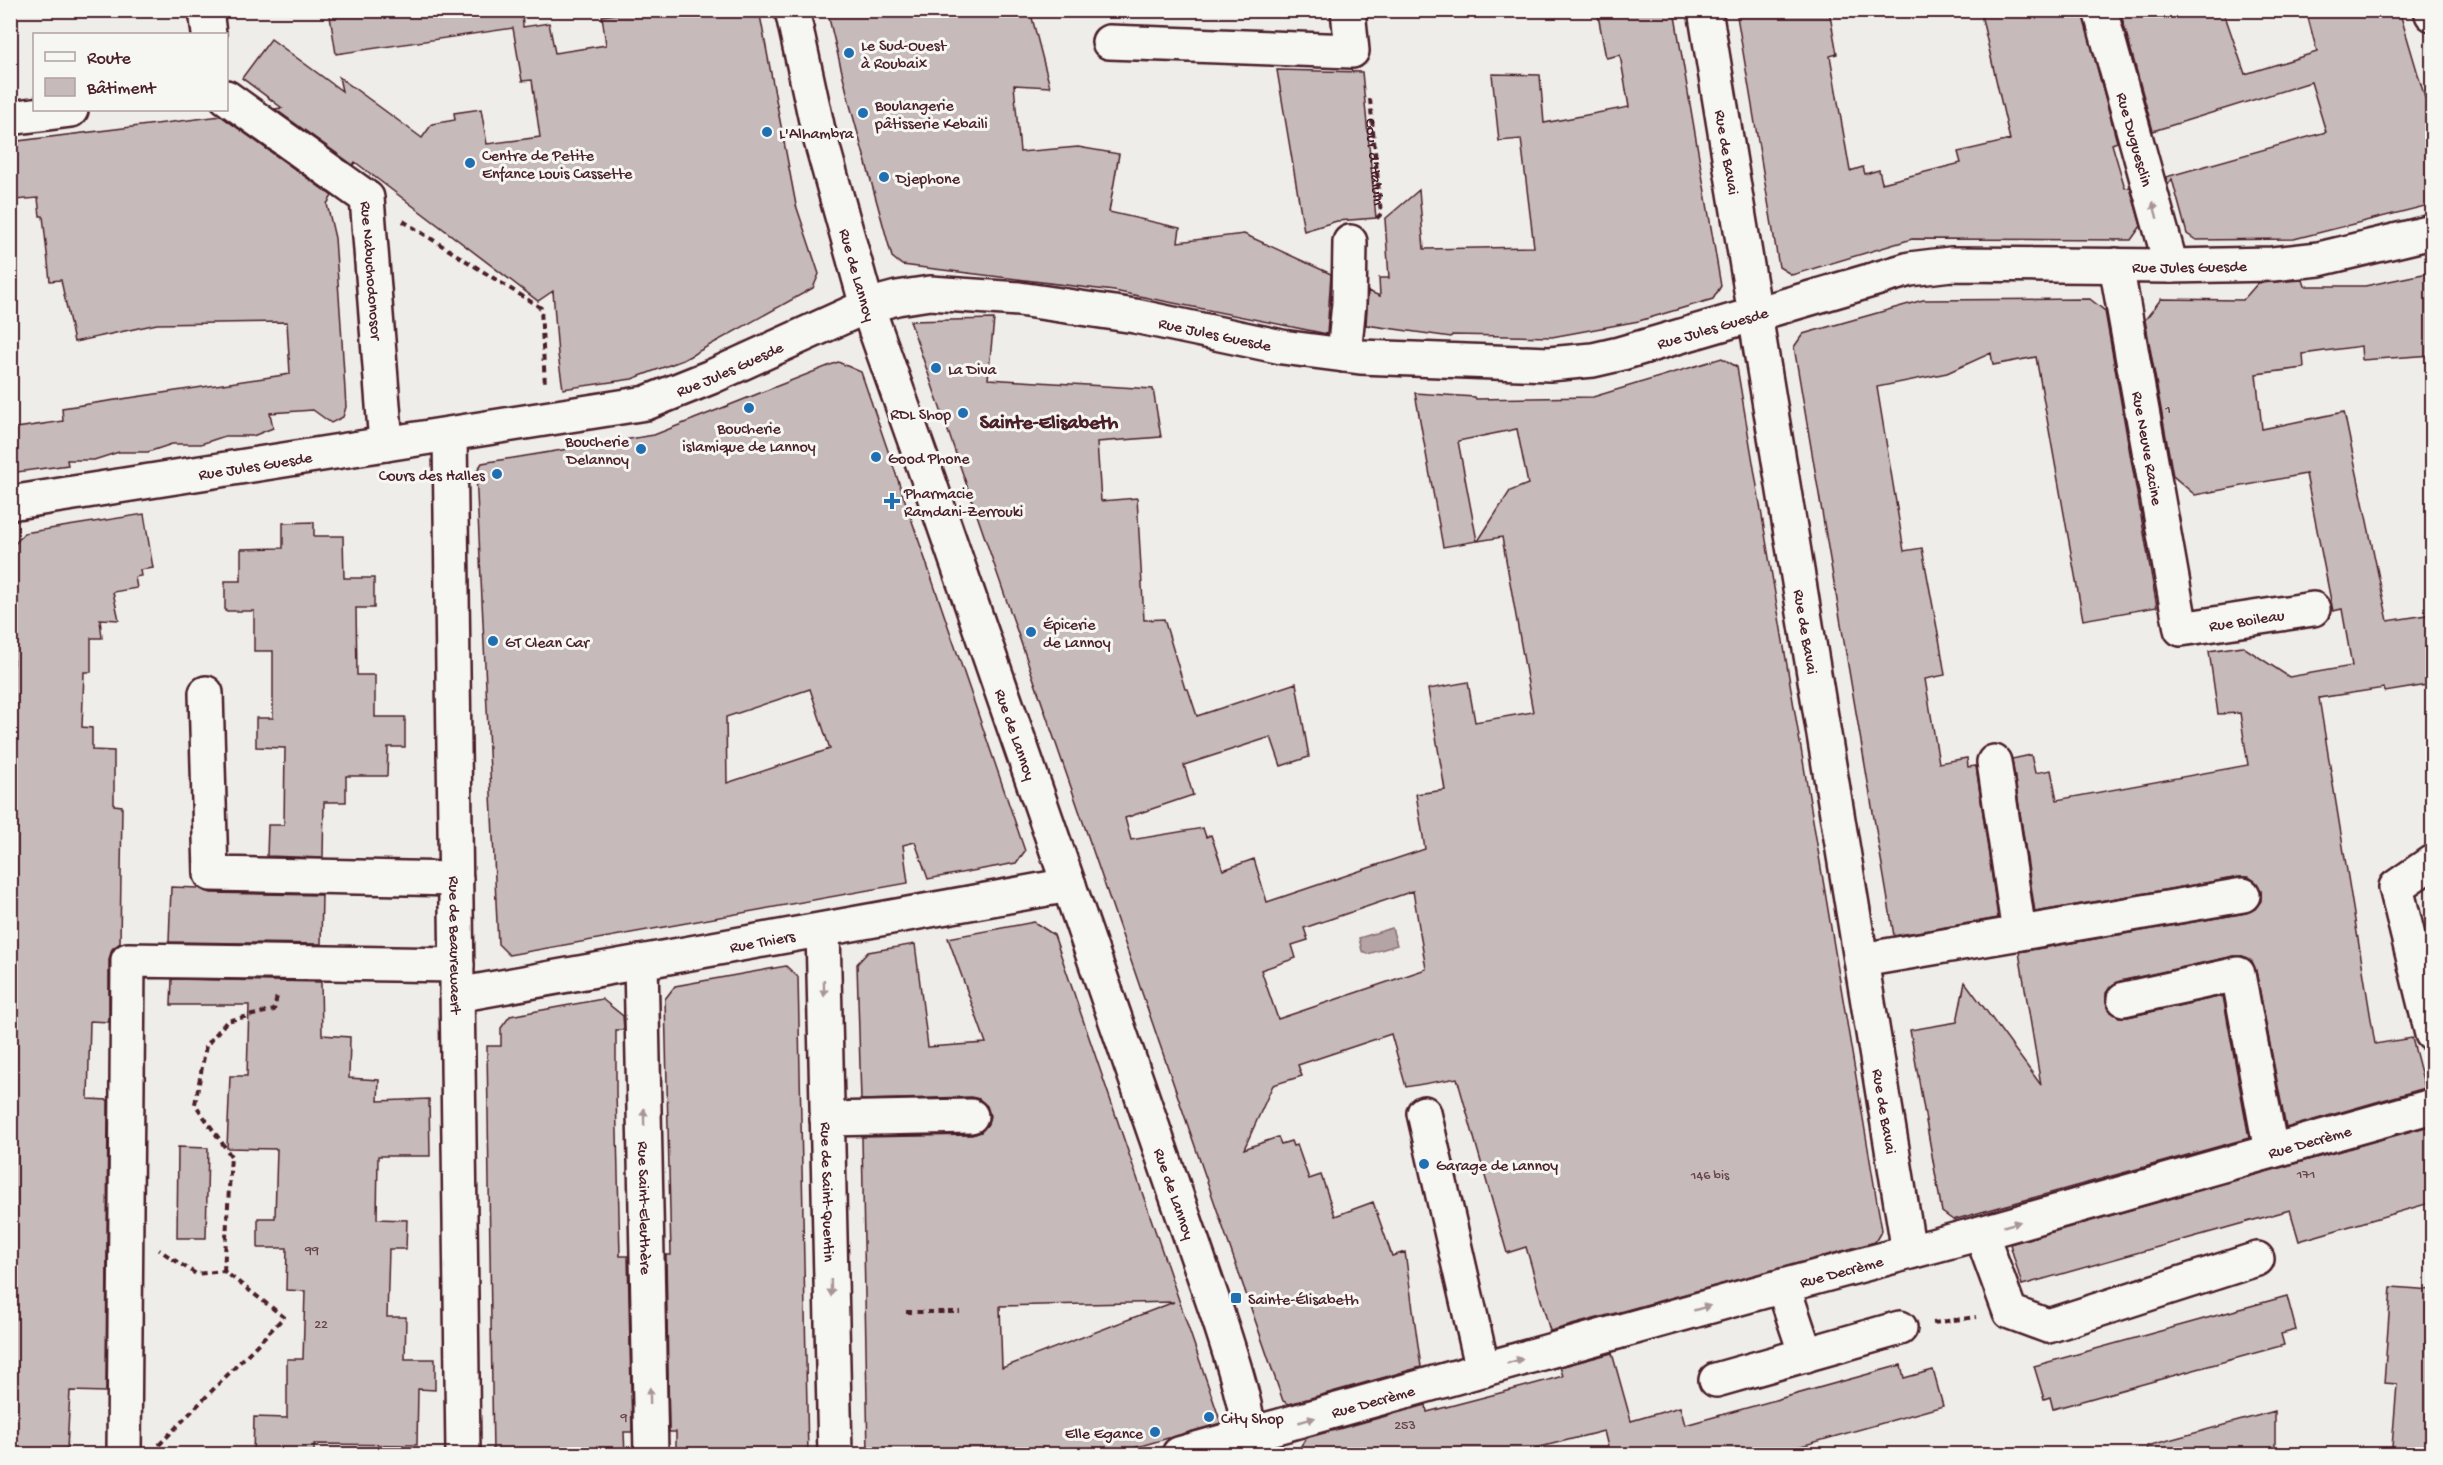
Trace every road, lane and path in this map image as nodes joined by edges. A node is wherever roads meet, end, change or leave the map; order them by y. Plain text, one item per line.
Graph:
1 (206, 10) edge
2 (792, 10) edge
3 (1348, 10) edge
4 (1705, 10) edge
5 (2100, 10) edge
6 (209, 33) edge
7 (1109, 42) dead end
8 (228, 98) edge
9 (1370, 99) dead end
10 (63, 111) edge
11 (10, 118) edge
12 (367, 198) junction
13 (2433, 232) edge
14 (1350, 242) joint
15 (2116, 266) junction
16 (2171, 266) junction
17 (867, 306) junction
18 (1756, 315) junction
19 (1344, 355) junction
20 (546, 420) junction
21 (450, 435) junction
22 (386, 444) junction
23 (10, 503) edge
24 (2313, 609) dead end
25 (2181, 629) joint
26 (206, 693) dead end
27 (1994, 762) dead end
28 (2433, 862) edge
29 (456, 879) junction
30 (1069, 885) junction
31 (2242, 894) dead end
32 (823, 930) junction
33 (2019, 933) junction
34 (1862, 960) junction
35 (283, 961) junction
36 (641, 962) junction
37 (457, 980) junction
38 (2124, 999) dead end
39 (2433, 1034) edge
40 (2433, 1106) edge
41 (1424, 1113) dead end
42 (971, 1116) dead end
43 (827, 1119) junction
44 (2271, 1151) junction
45 (126, 1228) junction
46 (1981, 1233) junction
47 (1909, 1252) junction
48 (2257, 1258) dead end
49 (224, 1271) junction
50 (1783, 1286) junction
51 (906, 1312) dead end
52 (960, 1312) dead end
53 (2010, 1312) junction
54 (1900, 1328) joint
55 (1806, 1354) junction
56 (1483, 1370) junction
57 (1716, 1380) dead end
58 (1251, 1445) edge
59 (158, 1446) dead end
60 (124, 1455) edge
61 (463, 1455) edge
62 (651, 1455) edge
63 (835, 1455) edge
64 (1179, 1455) edge

1 - 6 street
2 - 17 street, Rue de Lannoy
3 - 7 street
4 - 18 street, Rue de Bavai
16 -> 5 street, Rue Duguesclin
8 - 12 street, Rue Nabuchodonosor
9 - 14 path, Cour d'Haluin
10 - 11 street
12 - 20 path
12 - 22 street, Rue Nabuchodonosor
13 - 16 street, Rue Jules Guesde
14 - 19 street
15 - 16 street, Rue Jules Guesde
15 - 18 street, Rue Jules Guesde
15 - 25 street, Rue Neuve Racine
17 - 19 street, Rue Jules Guesde
17 - 20 street, Rue Jules Guesde
17 - 30 street, Rue de Lannoy
18 - 19 street, Rue Jules Guesde
18 - 34 street, Rue de Bavai
20 - 21 street, Rue Jules Guesde
21 - 22 street, Rue Jules Guesde
21 - 29 street, Rue de Beaurewaert
22 - 23 street, Rue Jules Guesde
24 - 25 street, Rue Boileau
26 - 29 street
27 - 33 street
28 - 39 street
29 - 37 street, Rue de Beaurewaert
30 - 32 street, Rue Thiers
30 - 58 street, Rue de Lannoy
31 - 33 street
32 - 36 street, Rue Thiers
32 -> 43 street, Rue de Saint-Quentin
33 - 34 street
34 - 47 street, Rue de Bavai
35 - 37 street, Rue Thiers
35 - 45 street, Rue Thiers
35 - 49 path
36 - 37 street, Rue Thiers
62 -> 36 street, Rue Saint-Eleuthère
37 - 61 street, Rue de Beaurewaert
38 - 44 street
40 - 44 street, Rue Decrème
41 - 56 street
42 - 43 street
43 -> 63 street, Rue de Saint-Quentin
46 -> 44 street, Rue Decrème
45 - 49 path
45 - 60 street
46 - 47 street, Rue Decrème
46 - 53 street
47 - 50 street, Rue Decrème
48 - 53 street
49 - 59 path
50 - 55 street
56 -> 50 street, Rue Decrème
51 - 52 path
53 - 54 path
54 - 55 street
55 - 57 street
58 -> 56 street, Rue Decrème
58 - 64 street, Rue Decrème

